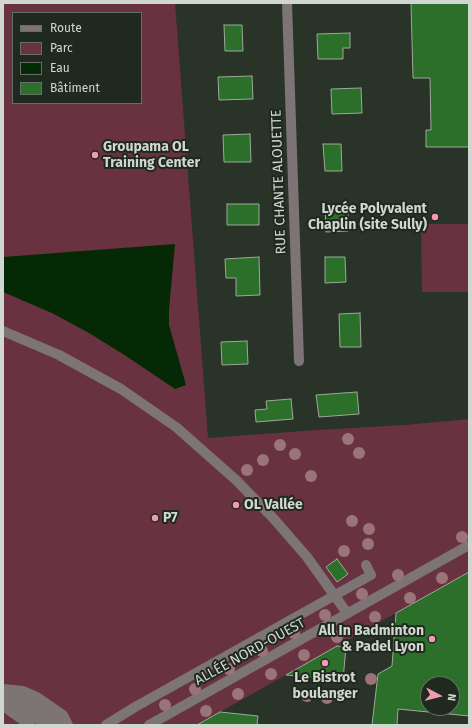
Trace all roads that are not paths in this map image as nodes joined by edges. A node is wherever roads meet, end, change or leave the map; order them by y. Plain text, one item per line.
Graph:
1 (287, 3) edge
2 (3, 331) edge
3 (299, 361) dead end
4 (469, 544) edge
5 (366, 564) dead end
6 (334, 596) junction
7 (347, 613) junction
8 (3, 689) edge
9 (3, 693) edge
10 (3, 697) edge
11 (3, 706) edge
12 (3, 713) edge
13 (20, 725) edge
14 (30, 725) edge
15 (47, 725) edge
16 (62, 725) edge
17 (68, 725) edge
18 (106, 725) edge
19 (150, 725) edge

1 - 3 street, RUE CHANTE ALOUETTE
2 - 6 street
4 - 7 street, ALLÉE NORD-OUEST
5 - 6 street
6 - 7 street
6 - 18 street
7 - 19 street, ALLÉE NORD-OUEST
8 - 17 street
9 - 16 street
10 - 15 street
11 - 14 street
12 - 13 street

